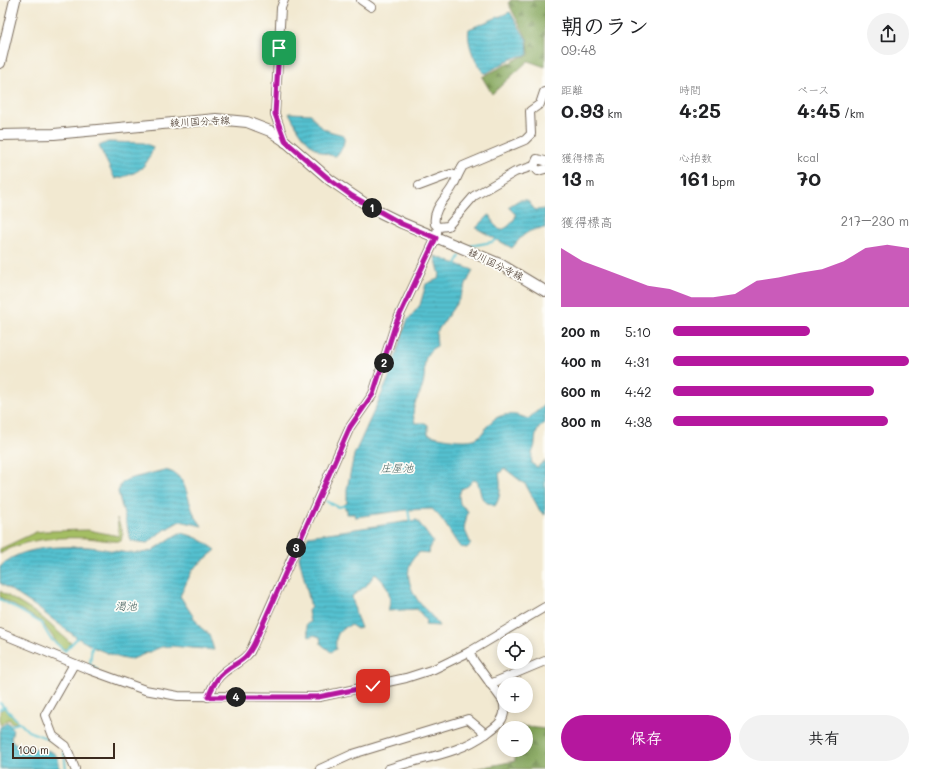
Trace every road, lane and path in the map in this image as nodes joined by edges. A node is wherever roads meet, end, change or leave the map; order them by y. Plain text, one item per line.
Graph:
1 (15, 0) edge
2 (284, 0) edge
3 (361, 0) edge
4 (371, 7) dead end
5 (0, 63) edge
6 (544, 92) edge
7 (0, 135) edge
8 (286, 145) junction
9 (545, 161) edge
10 (534, 166) junction
11 (545, 169) edge
12 (457, 176) junction
13 (419, 186) dead end
14 (438, 227) junction
15 (436, 238) junction
16 (545, 291) edge
17 (545, 607) edge
18 (0, 632) edge
19 (469, 652) junction
20 (545, 661) edge
21 (74, 664) junction
22 (490, 684) junction
23 (497, 693) edge
24 (208, 697) junction
25 (503, 713) edge
26 (486, 734) junction
27 (75, 769) edge
28 (320, 769) edge
29 (390, 769) edge

1 - 5 main road
2 - 8 street
3 - 4 street
6 - 12 street
7 - 8 main road, 綾川国分寺線
8 - 15 main road, 綾川国分寺線
9 - 10 street
10 - 11 street
10 - 14 street
12 - 13 street
12 - 14 street
14 - 15 street
15 - 16 main road, 綾川国分寺線
15 - 24 street
17 - 19 street
18 - 21 street
19 - 22 street
19 - 24 street
20 - 22 street
21 - 24 street
21 - 27 street
22 - 23 street
25 - 26 street
26 - 28 street
26 - 29 street

